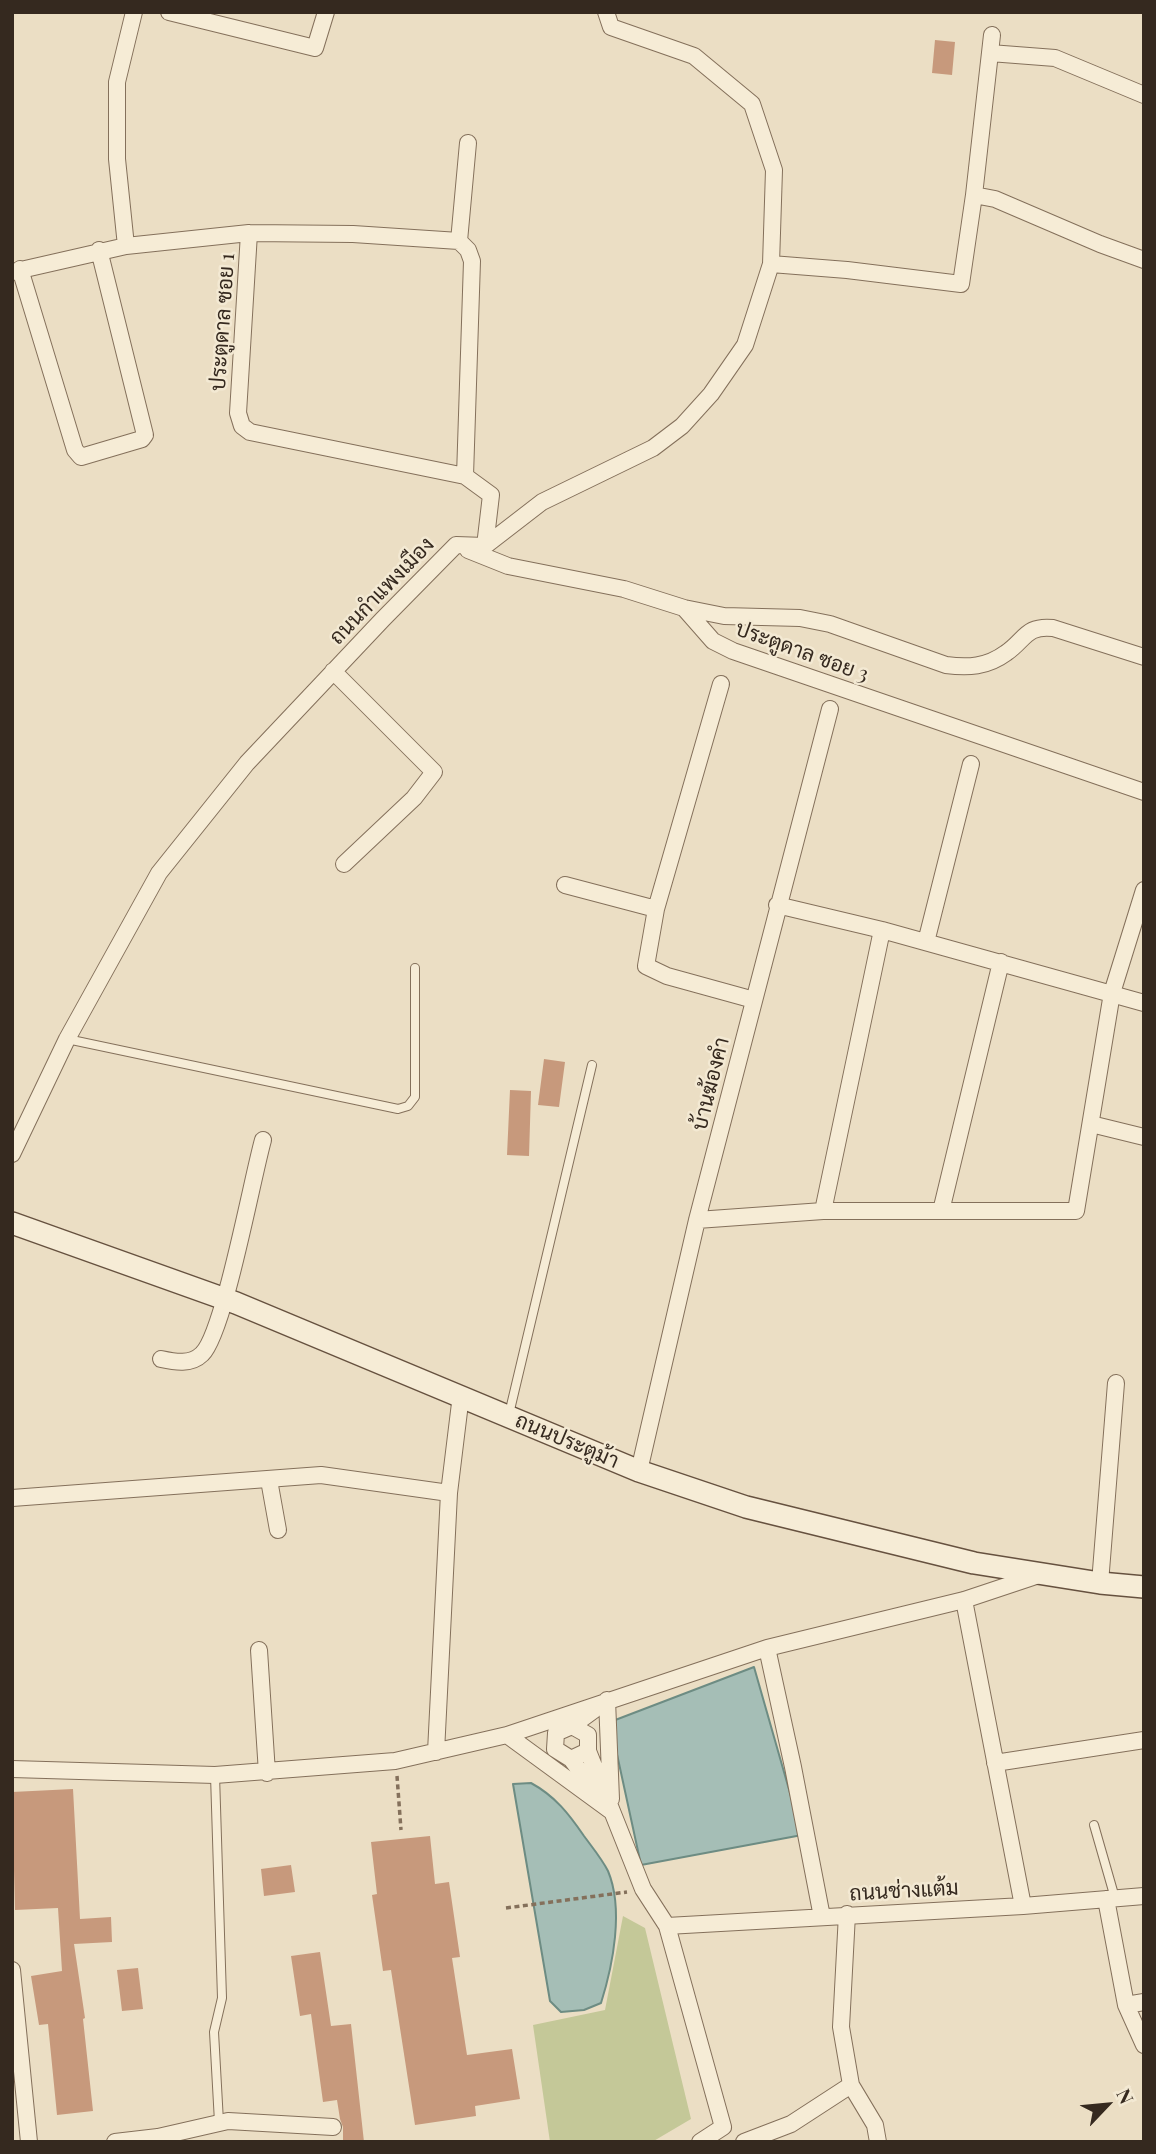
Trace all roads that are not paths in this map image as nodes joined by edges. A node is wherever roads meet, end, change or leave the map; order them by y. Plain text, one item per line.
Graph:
1 (134, 12) edge
2 (169, 12) edge
3 (326, 12) edge
4 (606, 12) edge
5 (992, 35) dead end
6 (990, 53) junction
7 (1144, 95) edge
8 (468, 143) dead end
9 (974, 195) junction
10 (249, 233) junction
11 (459, 241) junction
12 (126, 246) junction
13 (99, 250) junction
14 (1144, 260) edge
15 (771, 264) junction
16 (16, 271) edge
17 (465, 476) junction
18 (456, 545) junction
19 (485, 546) junction
20 (684, 608) junction
21 (1144, 657) edge
22 (333, 671) junction
23 (721, 684) dead end
24 (830, 709) dead end
25 (971, 764) dead end
26 (1144, 792) edge
27 (344, 864) dead end
28 (565, 885) dead end
29 (1144, 890) edge
30 (777, 905) junction
31 (656, 909) junction
32 (882, 930) junction
33 (926, 942) junction
34 (1001, 962) junction
35 (415, 968) dead end
36 (1112, 993) junction
37 (754, 1000) junction
38 (1144, 1003) edge
39 (67, 1039) junction
40 (593, 1065) dead end
41 (1091, 1124) junction
42 (1144, 1138) edge
43 (263, 1140) dead end
44 (12, 1154) edge
45 (822, 1211) junction
46 (941, 1211) junction
47 (697, 1220) junction
48 (12, 1223) edge
49 (225, 1298) junction
50 (161, 1359) dead end
51 (1116, 1384) dead end
52 (461, 1395) junction
53 (508, 1416) junction
54 (639, 1471) junction
55 (269, 1480) junction
56 (449, 1493) junction
57 (12, 1498) edge
58 (278, 1530) dead end
59 (1042, 1574) junction
60 (1100, 1583) junction
61 (1144, 1587) edge
62 (964, 1600) junction
63 (767, 1648) junction
64 (259, 1650) dead end
65 (607, 1700) junction
66 (572, 1726) junction
67 (507, 1735) junction
68 (1144, 1740) edge
69 (555, 1741) junction
70 (588, 1743) junction
71 (436, 1752) junction
72 (571, 1759) junction
73 (995, 1763) junction
74 (12, 1769) edge
75 (267, 1773) junction
76 (215, 1775) junction
77 (611, 1811) junction
78 (1094, 1825) dead end
79 (1144, 1896) edge
80 (1111, 1899) junction
81 (1023, 1906) junction
82 (847, 1914) junction
83 (822, 1917) junction
84 (667, 1926) junction
85 (12, 1970) edge
86 (1144, 2003) edge
87 (1126, 2005) junction
88 (1144, 2045) edge
89 (851, 2085) junction
90 (219, 2122) junction
91 (333, 2127) dead end
92 (23, 2132) edge
93 (726, 2134) edge
94 (115, 2142) edge
95 (700, 2142) edge
96 (744, 2142) edge
97 (878, 2142) edge

1 - 12 street
2 - 3 street
4 - 15 street
5 - 6 street
6 - 7 street
6 - 9 street
8 - 11 street
9 - 14 street
9 - 15 street
10 - 11 street
10 - 12 street
10 - 17 street, ประตูดาล ซอย 1
11 - 17 street
12 - 13 street
13 - 16 street
13 - 16 street
15 - 19 street
17 - 19 street
18 - 19 street, ถนนกำแพงเมือง
18 - 20 street
18 - 22 street, ถนนกำแพงเมือง
20 - 21 street
20 - 26 street, ประตูดาล ซอย 3
22 - 27 street
22 - 39 street, ถนนกำแพงเมือง
23 - 31 street
24 - 30 street, บ้านฆ้องคำ
25 - 33 street
28 - 31 street
29 - 36 street
30 - 32 street
30 - 37 street, บ้านฆ้องคำ
31 - 37 street
32 - 33 street
32 - 45 street
33 - 34 street
34 - 36 street
34 - 46 street
35 - 39 lane
36 - 38 street
36 - 41 street
37 - 47 street, บ้านฆ้องคำ
39 - 44 street, ถนนกำแพงเมือง
40 - 53 lane
41 - 42 street
41 - 46 street
43 - 49 street
45 - 46 street
45 - 47 street
47 - 54 street, บ้านฆ้องคำ
48 - 49 main road, ถนนประตูม้า
49 - 50 street
49 - 52 main road, ถนนประตูม้า
51 - 60 street
52 - 53 main road, ถนนประตูม้า
52 - 56 street
53 - 54 main road, ถนนประตูม้า
54 - 59 main road, ถนนประตูม้า
55 - 56 street
55 - 57 street
55 - 58 street
56 - 71 street
59 - 60 main road, ถนนประตูม้า
59 - 62 street
60 - 61 main road, ถนนประตูม้า
62 - 63 street
62 - 73 street
63 - 65 street
63 - 83 street
64 - 75 street
65 - 66 street
65 - 67 street
65 - 70 street
65 - 77 street
66 - 69 street
66 - 70 street
67 - 69 street
67 - 71 street
67 - 77 street
68 - 73 street
69 - 72 street
70 - 72 street
70 - 77 street
71 - 75 street
72 - 77 street
73 - 81 street
74 - 76 street
75 - 76 street
76 - 90 lane
77 - 84 street
78 - 80 lane
79 - 80 street, ถนนช่างแต้ม
80 - 81 street, ถนนช่างแต้ม
80 - 87 street
81 - 82 street, ถนนช่างแต้ม
82 - 83 street, ถนนช่างแต้ม
82 - 89 street
83 - 84 street, ถนนช่างแต้ม
84 - 93 street
85 - 92 street
86 - 87 street
87 - 88 street
89 - 96 street
89 - 97 street
90 - 91 street
90 - 94 street
93 - 95 street

